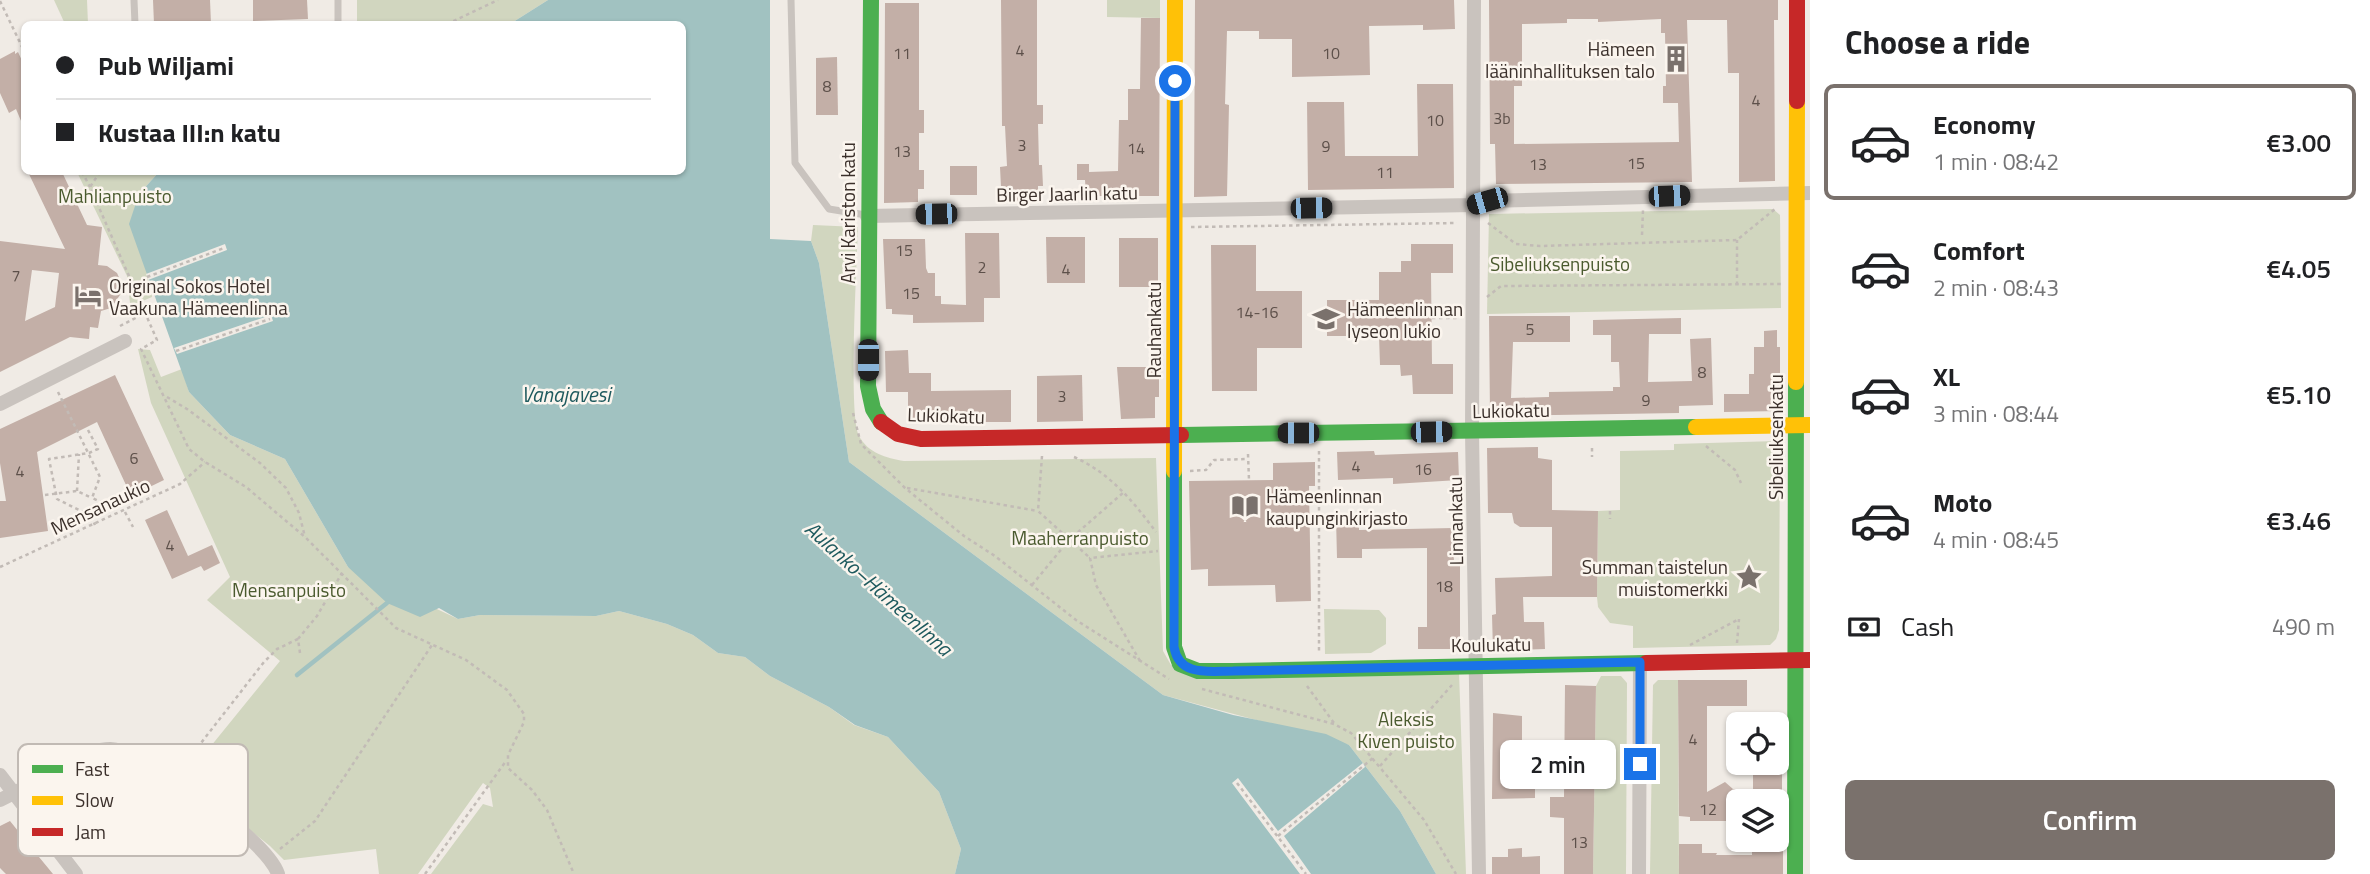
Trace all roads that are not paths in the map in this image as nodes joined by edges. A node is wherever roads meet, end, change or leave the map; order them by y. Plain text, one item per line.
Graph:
1 (134, 0) edge
2 (338, 0) edge
3 (791, 0) edge
4 (871, 0) edge
5 (1175, 0) edge
6 (1474, 0) edge
7 (1797, 0) edge
8 (135, 21) edge
9 (338, 21) edge
10 (1803, 193) edge
11 (1473, 205) junction
12 (1175, 211) junction
13 (867, 215) junction
14 (125, 341) dead end
15 (0, 404) edge
16 (881, 424) joint
17 (1803, 425) edge
18 (1472, 432) junction
19 (1173, 435) junction
20 (1177, 659) joint
21 (1802, 660) edge
22 (1640, 662) junction
23 (1478, 665) junction
24 (0, 775) edge
25 (7, 797) edge
26 (248, 837) edge
27 (60, 856) edge
28 (76, 874) edge
29 (278, 874) edge
30 (1479, 874) edge
31 (1639, 874) edge
32 (1795, 874) edge

1 - 8 lane
2 - 9 lane
3 - 13 lane, Birger Jaarlin katu
4 - 13 street, Arvi Kariston katu
5 - 12 street, Rauhankatu
6 - 11 street, Linnankatu
7 - 10 street, Sibeliuksenkatu
10 - 11 street, Birger Jaarlin katu
10 - 17 street, Sibeliuksenkatu
11 - 12 street, Birger Jaarlin katu
11 - 18 street, Linnankatu
12 - 13 street, Birger Jaarlin katu
12 - 19 street, Rauhankatu
13 - 16 street, Arvi Kariston katu
14 - 15 street
16 - 19 street, Lukiokatu
17 - 18 street, Lukiokatu
17 - 21 street, Sibeliuksenkatu
18 - 19 street, Lukiokatu
18 - 23 street, Linnankatu
19 - 20 street, Rauhankatu
20 - 23 street, Koulukatu
21 - 22 street, Koulukatu
21 - 32 street, Sibeliuksenkatu
22 - 23 street, Koulukatu
22 - 31 street
23 - 30 street, Linnankatu
24 - 25 street
26 - 29 street
27 - 28 street

